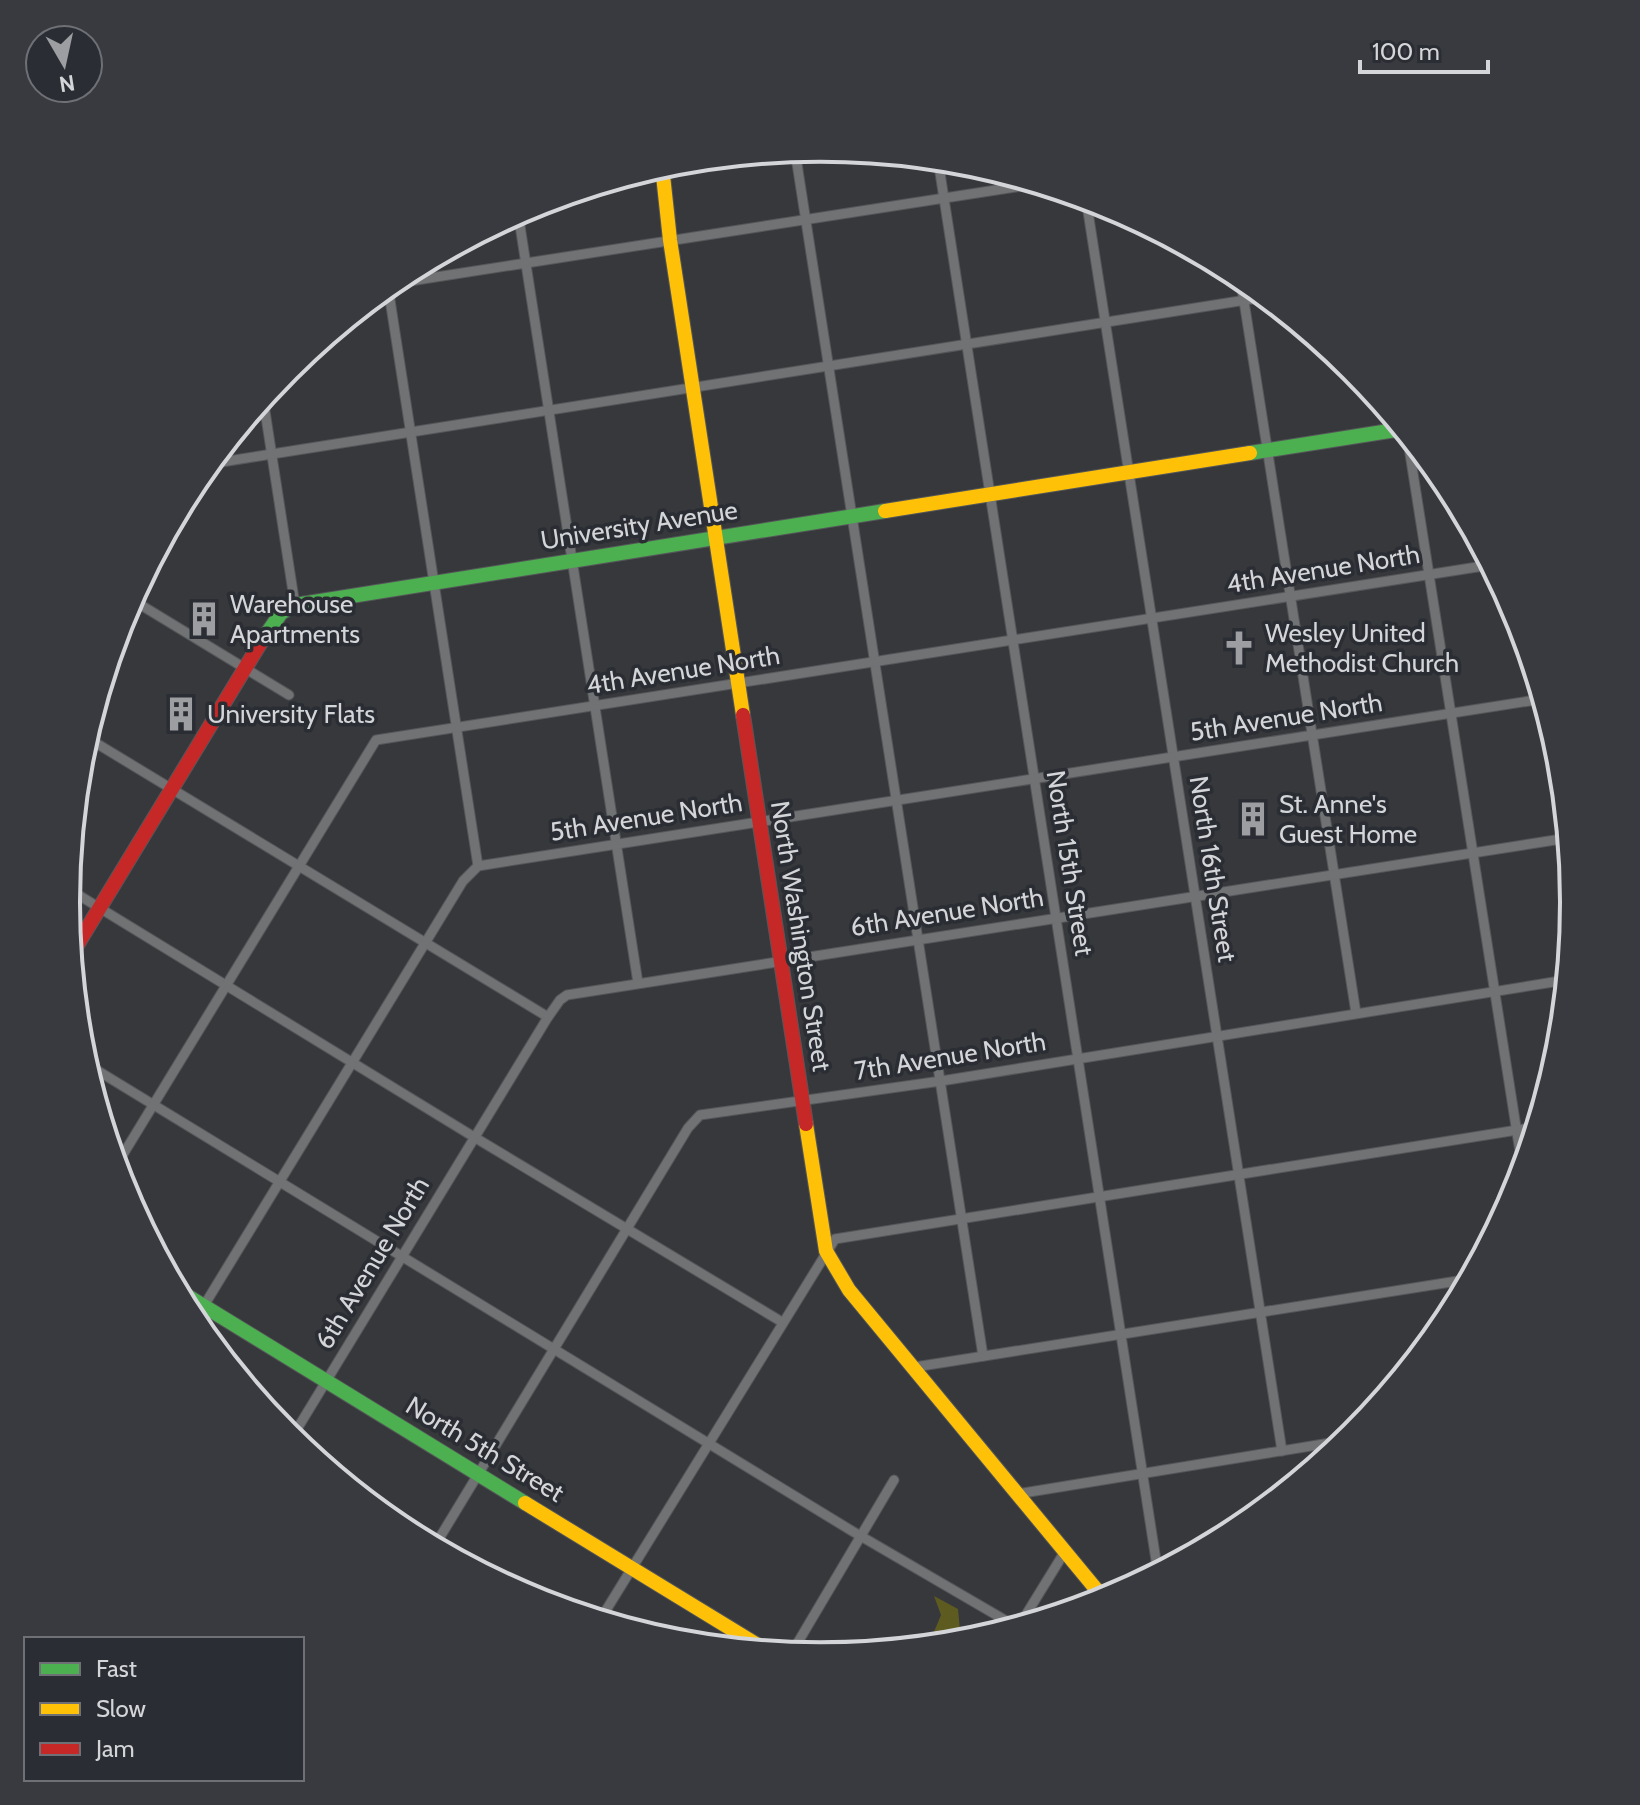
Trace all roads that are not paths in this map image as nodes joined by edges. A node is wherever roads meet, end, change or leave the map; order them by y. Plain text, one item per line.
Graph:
1 (797, 163) edge
2 (940, 173) edge
3 (661, 180) edge
4 (663, 180) edge
5 (664, 186) junction
6 (1011, 188) edge
7 (944, 198) junction
8 (1088, 213) edge
9 (806, 218) junction
10 (520, 227) edge
11 (671, 240) junction
12 (526, 263) junction
13 (421, 280) edge
14 (1243, 296) edge
15 (1248, 299) edge
16 (391, 300) edge
17 (1244, 300) junction
18 (1105, 322) junction
19 (967, 344) junction
20 (828, 365) junction
21 (696, 387) junction
22 (549, 409) junction
23 (266, 413) edge
24 (410, 431) junction
25 (1389, 431) edge
26 (1267, 450) junction
27 (272, 452) junction
28 (1410, 457) edge
29 (227, 461) edge
30 (1129, 472) junction
31 (990, 494) junction
32 (852, 516) junction
33 (715, 537) junction
34 (572, 559) junction
35 (1480, 567) edge
36 (1429, 575) junction
37 (434, 581) junction
38 (1290, 596) junction
39 (295, 605) junction
40 (142, 606) edge
41 (1152, 619) junction
42 (1013, 640) junction
43 (875, 662) junction
44 (246, 667) junction
45 (738, 683) junction
46 (289, 695) dead end
47 (1532, 701) edge
48 (595, 706) junction
49 (1451, 713) junction
50 (456, 727) junction
51 (1313, 735) junction
52 (97, 744) edge
53 (1174, 757) junction
54 (1035, 779) junction
55 (172, 789) junction
56 (897, 801) junction
57 (759, 822) junction
58 (1557, 840) edge
59 (616, 843) junction
60 (1473, 853) junction
61 (298, 865) junction
62 (478, 866) junction
63 (1333, 874) junction
64 (1195, 895) junction
65 (80, 896) edge
66 (99, 907) junction
67 (1056, 918) junction
68 (81, 937) edge
69 (918, 938) junction
70 (425, 943) junction
71 (781, 960) junction
72 (1555, 982) edge
73 (638, 983) junction
74 (225, 986) junction
75 (1495, 992) junction
76 (1356, 1013) junction
77 (548, 1017) junction
78 (1216, 1035) junction
79 (1078, 1057) junction
80 (352, 1062) junction
81 (100, 1072) edge
82 (941, 1081) junction
83 (802, 1100) junction
84 (153, 1105) junction
85 (1524, 1129) edge
86 (1517, 1130) junction
87 (474, 1137) junction
88 (1519, 1145) edge
89 (124, 1153) edge
90 (1238, 1173) junction
91 (278, 1184) junction
92 (1100, 1196) junction
93 (961, 1218) junction
94 (628, 1230) junction
95 (826, 1251) junction
96 (402, 1258) junction
97 (1456, 1281) edge
98 (198, 1303) edge
99 (203, 1306) junction
100 (1260, 1312) junction
101 (782, 1322) junction
102 (1122, 1335) junction
103 (556, 1350) junction
104 (983, 1356) junction
105 (915, 1367) junction
106 (326, 1381) junction
107 (298, 1427) edge
108 (709, 1444) junction
109 (1324, 1444) edge
110 (1282, 1451) junction
111 (1144, 1473) junction
112 (479, 1474) junction
113 (894, 1480) dead end
114 (1017, 1494) junction
115 (863, 1535) junction
116 (440, 1537) edge
117 (1064, 1553) junction
118 (1156, 1561) edge
119 (632, 1567) junction
120 (1095, 1589) edge
121 (606, 1610) edge
122 (1027, 1612) edge
123 (1004, 1619) edge
124 (747, 1638) edge
125 (799, 1642) edge

1 - 9 street
2 - 7 street, North 15th Street
3 - 5 main road, North Washington Street
4 - 5 main road, North Washington Street
5 - 11 main road, North Washington Street
6 - 7 street
7 - 9 street
7 - 19 street, North 15th Street
8 - 18 street, North 16th Street
9 - 11 street
9 - 20 street
10 - 12 street
11 - 12 street
11 - 21 main road, North Washington Street
12 - 13 street
12 - 22 street
14 - 17 street
15 - 17 street
16 - 24 street
17 - 18 street
17 - 26 street
18 - 19 street
18 - 30 street, North 16th Street
19 - 20 street
19 - 31 street, North 15th Street
20 - 21 street
20 - 32 street
21 - 22 street
21 - 33 main road, North Washington Street
22 - 24 street
22 - 34 street
23 - 27 street
24 - 27 street
24 - 37 street
25 - 26 main road, University Avenue
26 - 30 main road, University Avenue
26 - 38 street
27 - 29 street
27 - 39 street
28 - 36 street
30 - 31 main road, University Avenue
30 - 41 street, North 16th Street
31 - 32 main road, University Avenue
31 - 42 street, North 15th Street
32 - 33 main road, University Avenue
32 - 43 street
33 - 34 main road, University Avenue
33 - 45 main road, North Washington Street
34 - 37 main road, University Avenue
34 - 48 street
35 - 36 street, 4th Avenue North
36 - 38 street, 4th Avenue North
36 - 49 street
37 - 39 main road, University Avenue
37 - 50 street
38 - 41 street, 4th Avenue North
38 - 51 street
39 - 44 main road
40 - 44 street
41 - 42 street, 4th Avenue North
41 - 53 street, North 16th Street
42 - 43 street, 4th Avenue North
42 - 54 street, North 15th Street
43 - 45 street, 4th Avenue North
43 - 56 street
44 - 46 street
44 - 55 main road
45 - 48 street, 4th Avenue North
45 - 57 main road, North Washington Street
47 - 49 street, 5th Avenue North
48 - 50 street, 4th Avenue North
48 - 59 street
49 - 51 street, 5th Avenue North
49 - 60 street
50 - 61 street, 4th Avenue North
50 - 62 street
51 - 53 street, 5th Avenue North
51 - 63 street
52 - 55 street
53 - 54 street, 5th Avenue North
53 - 64 street, North 16th Street
54 - 56 street, 5th Avenue North
54 - 67 street, North 15th Street
55 - 61 street
55 - 66 main road
56 - 57 street, 5th Avenue North
56 - 69 street
57 - 59 street, 5th Avenue North
57 - 71 main road, North Washington Street
58 - 60 street, 6th Avenue North
59 - 62 street, 5th Avenue North
59 - 73 street
60 - 63 street, 6th Avenue North
60 - 75 street
61 - 70 street
61 - 74 street, 4th Avenue North
62 - 70 street
63 - 64 street, 6th Avenue North
63 - 76 street
64 - 67 street, 6th Avenue North
64 - 78 street, North 16th Street
65 - 66 street
66 - 68 main road
66 - 74 street
67 - 69 street, 6th Avenue North
67 - 79 street, North 15th Street
69 - 71 street, 6th Avenue North
69 - 82 street
70 - 77 street
70 - 80 street
71 - 73 street, 6th Avenue North
71 - 83 main road, North Washington Street
72 - 75 street, 7th Avenue North
73 - 77 street, 6th Avenue North
74 - 80 street
74 - 84 street, 4th Avenue North
75 - 76 street, 7th Avenue North
75 - 86 street
76 - 78 street, 7th Avenue North
77 - 87 street, 6th Avenue North
78 - 79 street, 7th Avenue North
78 - 90 street, North 16th Street
79 - 82 street, 7th Avenue North
79 - 92 street, North 15th Street
80 - 87 street
80 - 91 street
81 - 84 street
82 - 83 street, 7th Avenue North
82 - 93 street
83 - 94 street, 7th Avenue North
83 - 95 main road, North Washington Street
84 - 89 street, 4th Avenue North
84 - 91 street
85 - 86 street
86 - 88 street
86 - 90 street
87 - 94 street
87 - 96 street, 6th Avenue North
90 - 92 street
90 - 100 street, North 16th Street
91 - 96 street
91 - 99 street
92 - 93 street
92 - 102 street, North 15th Street
93 - 95 street
93 - 104 street
94 - 101 street
94 - 103 street, 7th Avenue North
95 - 101 street
95 - 105 main road, North Washington Street
96 - 103 street
96 - 106 street, 6th Avenue North
97 - 100 street
98 - 99 main road, North 5th Street
99 - 106 main road, North 5th Street
100 - 102 street
100 - 110 street, North 16th Street
101 - 108 street
102 - 104 street
102 - 111 street, North 15th Street
103 - 108 street
103 - 112 street, 7th Avenue North
104 - 105 street
105 - 114 main road, North Washington Street
106 - 107 street, 6th Avenue North
106 - 112 main road, North 5th Street
108 - 115 street
108 - 119 street
109 - 110 street
110 - 111 street
111 - 114 street
111 - 118 street, North 15th Street
112 - 116 street, 7th Avenue North
112 - 119 main road, North 5th Street
113 - 115 street
114 - 117 main road, North Washington Street
115 - 123 street
115 - 125 street
117 - 120 main road, North Washington Street
117 - 122 street
119 - 121 street
119 - 124 main road, North 5th Street

